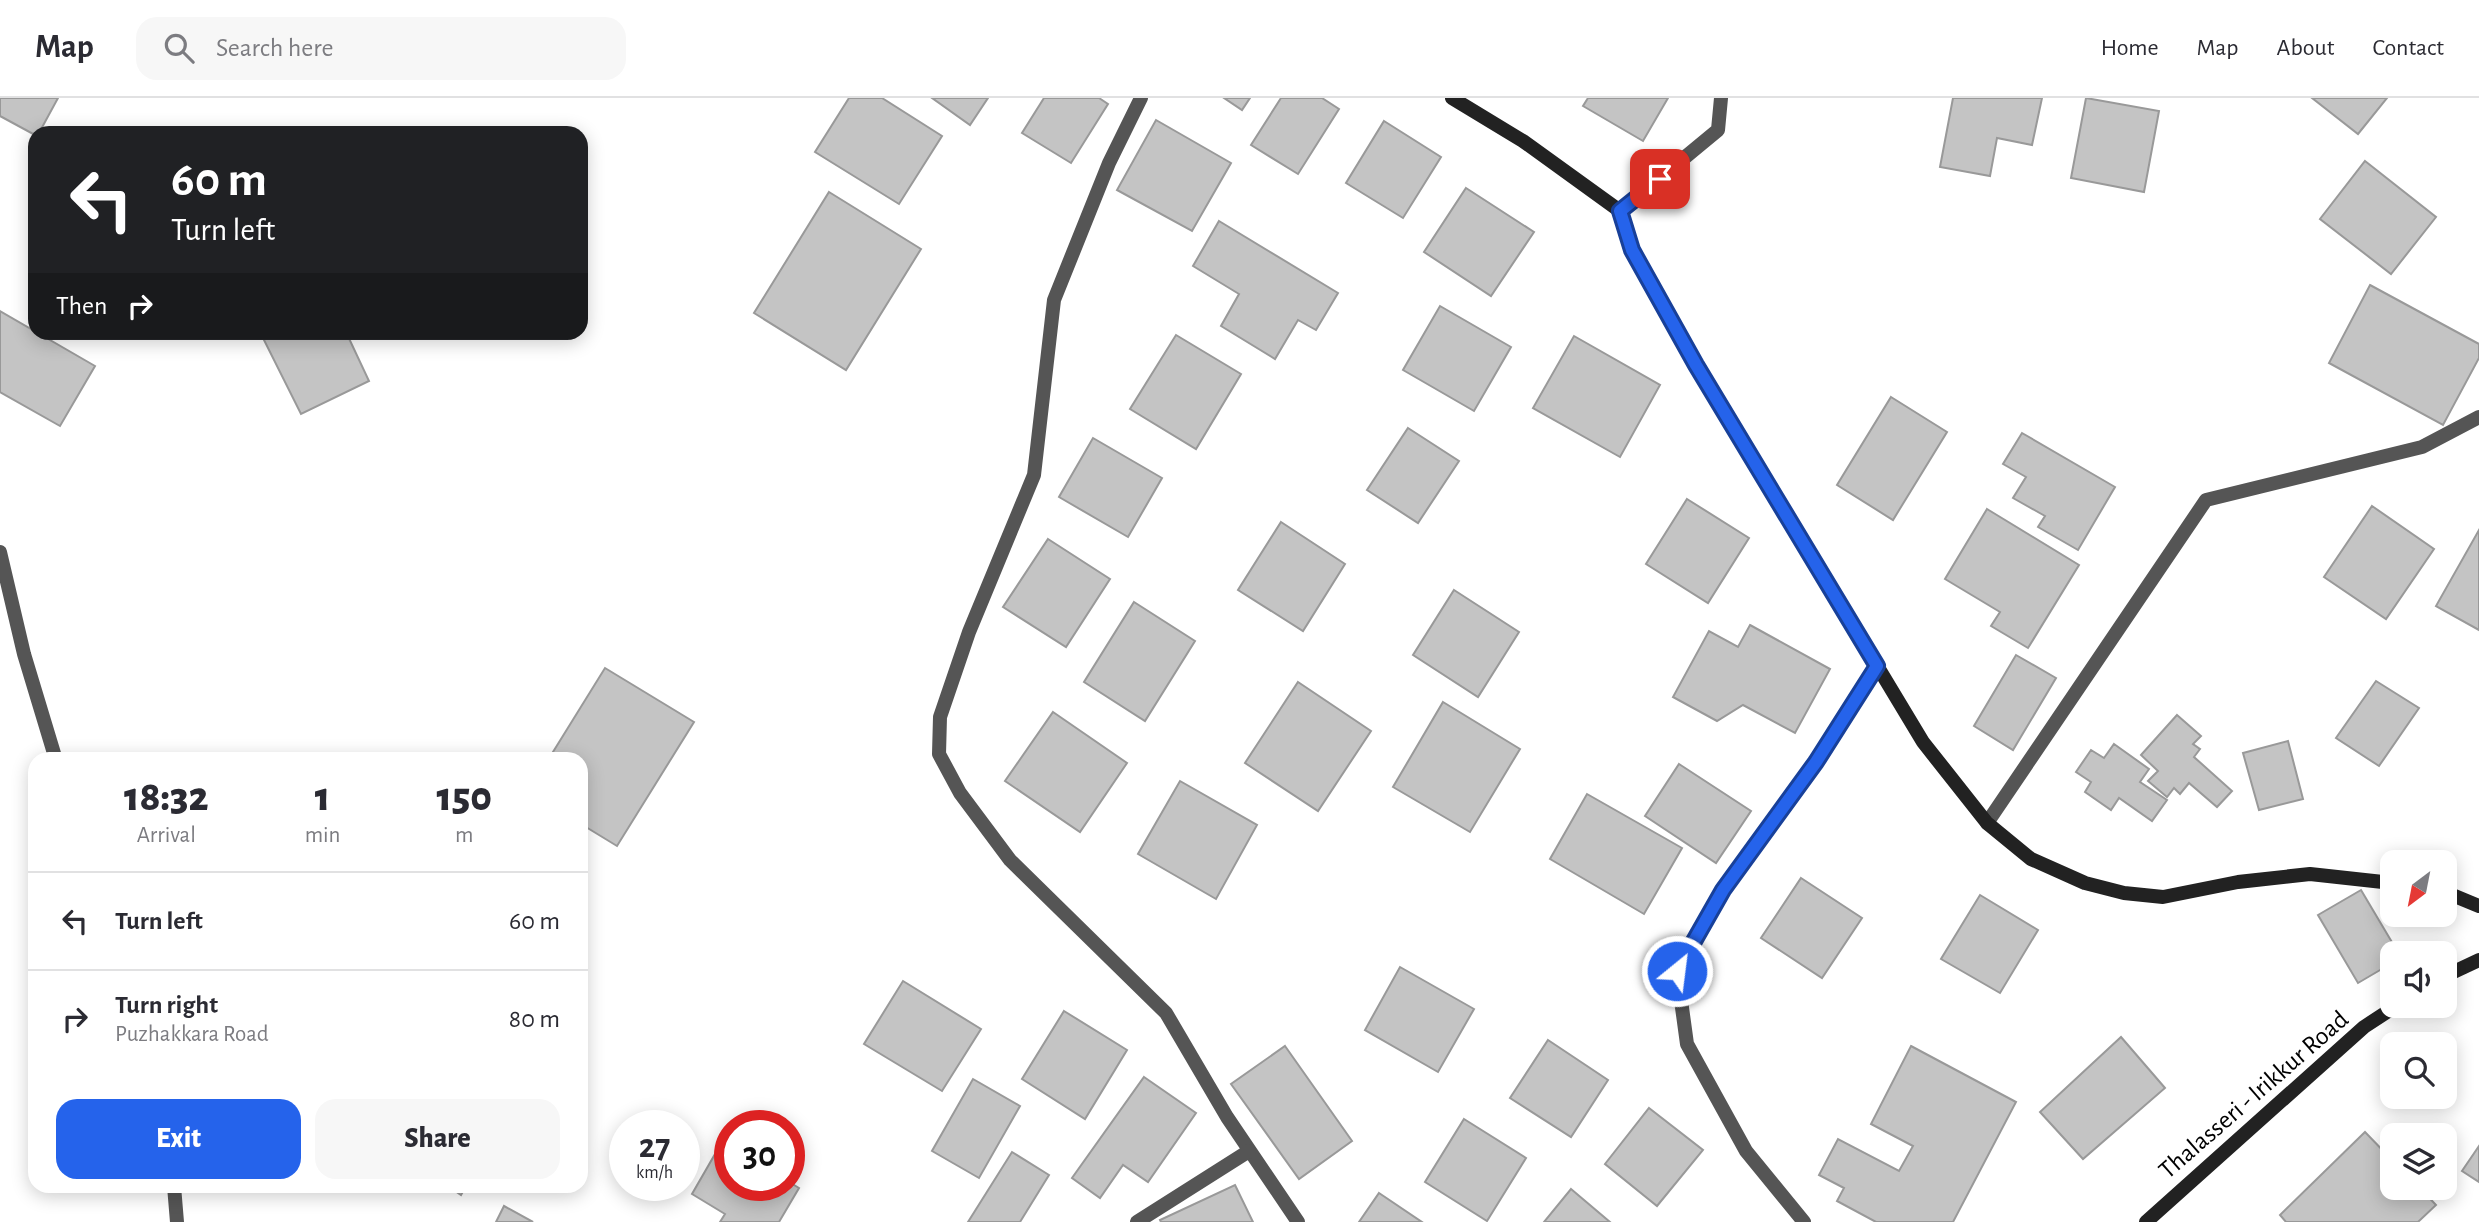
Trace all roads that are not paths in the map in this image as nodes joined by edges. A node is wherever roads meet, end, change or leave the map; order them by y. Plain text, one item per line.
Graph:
1 (1141, 98) edge
2 (1452, 98) edge
3 (1721, 98) edge
4 (1620, 211) junction
5 (2479, 417) edge
6 (0, 552) edge
7 (1877, 666) junction
8 (55, 752) edge
9 (1987, 823) junction
10 (2380, 882) edge
11 (2457, 897) edge
12 (2479, 906) edge
13 (2479, 960) edge
14 (2457, 970) edge
15 (2380, 1016) edge
16 (1250, 1151) junction
17 (175, 1193) edge
18 (177, 1222) edge
19 (1137, 1222) edge
20 (1297, 1222) edge
21 (1804, 1222) edge
22 (2146, 1222) edge

1 - 16 street
2 - 4 main road
3 - 4 street
4 - 7 main road
5 - 9 street
6 - 8 street
7 - 9 main road
7 - 21 street
9 - 10 main road
11 - 12 main road
13 - 14 main road
15 - 22 main road, Thalasseri - Irikkur Road
16 - 19 street
16 - 20 street
17 - 18 street

